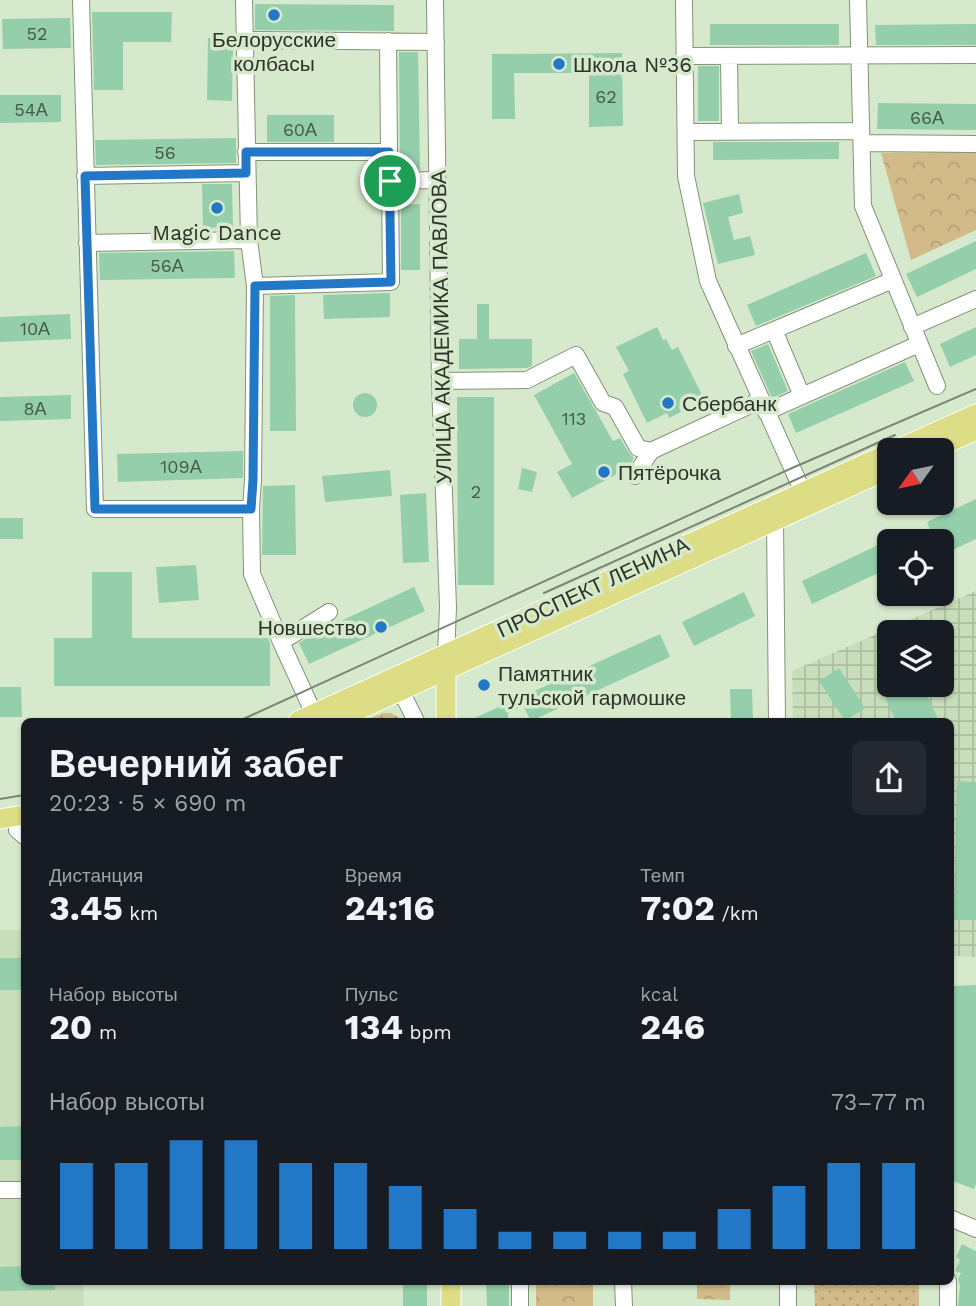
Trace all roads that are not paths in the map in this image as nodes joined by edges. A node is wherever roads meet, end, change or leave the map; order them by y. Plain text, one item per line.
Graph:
1 (81, 0) edge
2 (244, 0) edge
3 (435, 0) edge
4 (684, 0) edge
5 (858, 0) edge
6 (244, 40) junction
7 (388, 41) junction
8 (436, 42) junction
9 (976, 55) edge
10 (684, 56) junction
11 (729, 56) junction
12 (860, 56) junction
13 (685, 132) junction
14 (730, 132) junction
15 (861, 137) junction
16 (976, 144) edge
17 (246, 152) junction
18 (389, 152) junction
19 (246, 173) junction
20 (85, 176) junction
21 (438, 180) junction
22 (390, 181) junction
23 (248, 240) junction
24 (87, 243) junction
25 (893, 280) junction
26 (255, 286) junction
27 (976, 299) edge
28 (912, 327) junction
29 (774, 330) junction
30 (919, 344) junction
31 (736, 346) junction
32 (440, 382) junction
33 (937, 386) dead end
34 (802, 396) junction
35 (764, 406) junction
36 (976, 414) edge
37 (976, 430) edge
38 (923, 438) edge
39 (954, 440) edge
40 (651, 452) junction
41 (877, 458) edge
42 (877, 474) edge
43 (635, 476) dead end
44 (803, 492) junction
45 (251, 509) junction
46 (775, 521) junction
47 (329, 612) dead end
48 (281, 642) junction
49 (446, 662) junction
50 (388, 689) junction
51 (306, 717) edge
52 (339, 718) edge
53 (415, 718) edge
54 (446, 718) edge
55 (777, 718) edge
56 (0, 819) edge
57 (18, 828) edge
58 (0, 1190) edge
59 (21, 1190) edge
60 (954, 1220) edge
61 (976, 1229) edge
62 (450, 1285) edge
63 (520, 1285) edge
64 (623, 1285) edge
65 (788, 1285) edge
66 (948, 1285) edge
67 (451, 1306) edge
68 (520, 1306) edge
69 (624, 1306) edge
70 (788, 1306) edge
71 (948, 1306) edge

1 - 20 street
2 - 6 street
3 - 8 street, УЛИЦА АКАДЕМИКА ПАВЛОВА
4 - 10 street
5 - 12 street
6 - 7 street
6 - 17 street
7 - 8 street
7 - 18 street
8 - 21 street, УЛИЦА АКАДЕМИКА ПАВЛОВА
9 - 12 street
10 - 11 street
10 - 13 street
11 - 12 street
11 - 14 street
12 - 15 street
13 - 14 street
13 - 31 street
14 - 15 street
15 - 16 street
15 - 25 street
17 - 18 street
17 - 19 street
18 - 22 street
19 - 20 street
19 - 23 street
20 - 24 street
21 - 22 street
21 - 32 street, УЛИЦА АКАДЕМИКА ПАВЛОВА
22 - 26 street
23 - 24 street
23 - 26 street
24 - 45 street
25 - 28 street
25 - 29 street
26 - 45 street
27 - 28 street
28 - 30 street
29 - 31 street
29 - 34 street
30 - 33 street
30 - 34 street
31 - 35 street
32 - 40 street
32 - 49 street, УЛИЦА АКАДЕМИКА ПАВЛОВА
34 - 35 street
35 - 40 street
35 - 44 street
36 - 38 main road
37 - 39 main road
40 - 43 street
41 - 44 main road, ПРОСПЕКТ ЛЕНИНА
42 - 46 main road, ПРОСПЕКТ ЛЕНИНА
44 - 49 main road, ПРОСПЕКТ ЛЕНИНА
45 - 48 street
46 - 49 main road, ПРОСПЕКТ ЛЕНИНА
46 - 55 street
47 - 48 street
48 - 51 street
49 - 50 main road, ПРОСПЕКТ ЛЕНИНА
49 - 54 main road
50 - 51 main road, ПРОСПЕКТ ЛЕНИНА
50 - 52 main road, ПРОСПЕКТ ЛЕНИНА
50 - 53 street
56 - 57 main road
58 - 59 street
60 - 61 street
62 - 67 main road
63 - 68 street
64 - 69 street
65 - 70 street
66 - 71 street

